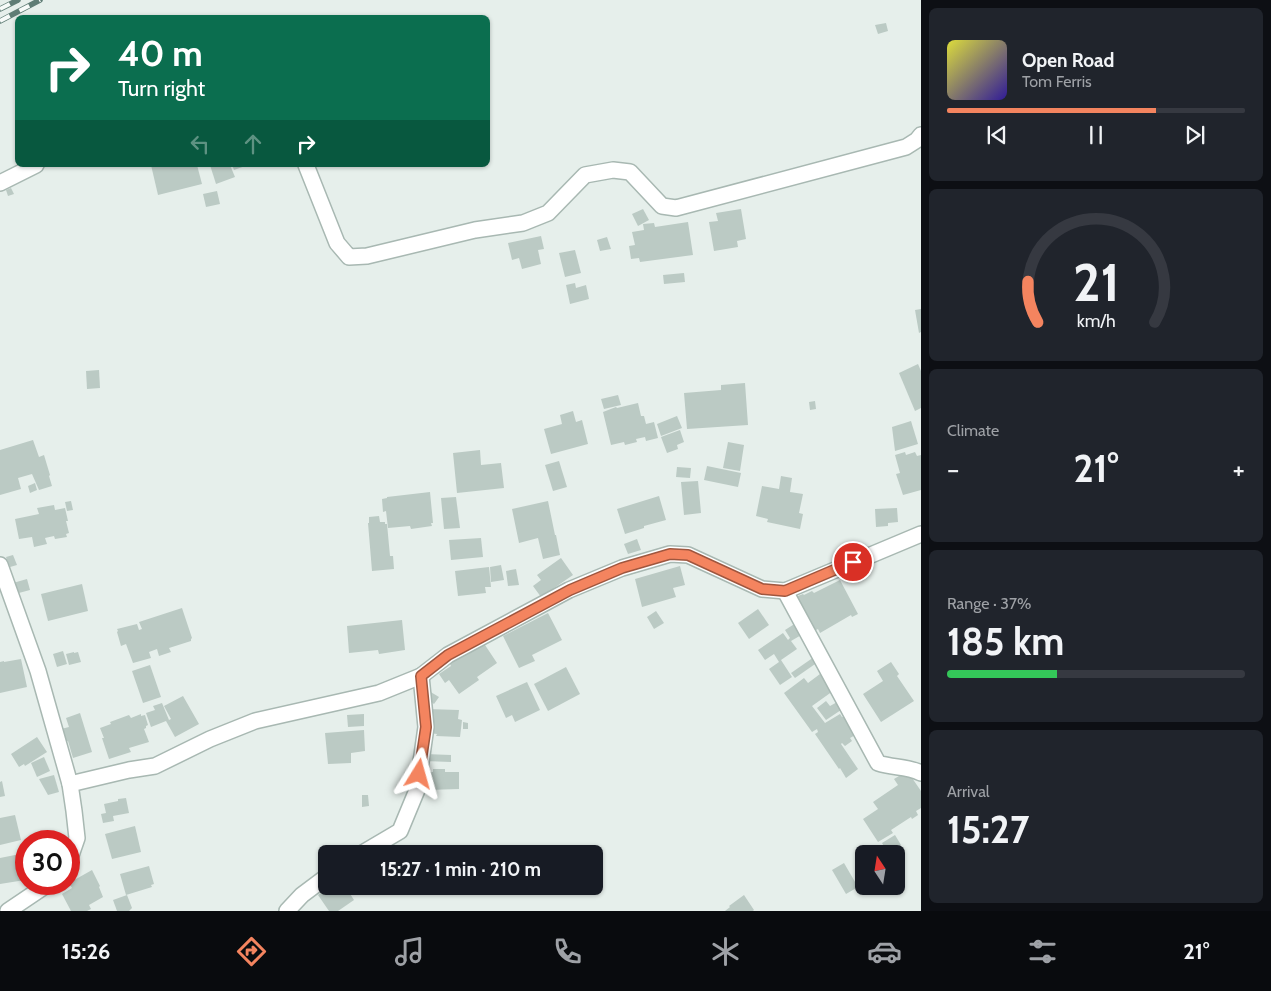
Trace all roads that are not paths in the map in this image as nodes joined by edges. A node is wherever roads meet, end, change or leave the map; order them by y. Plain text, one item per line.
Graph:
1 (921, 135) edge
2 (32, 167) edge
3 (307, 167) edge
4 (0, 183) edge
5 (921, 534) edge
6 (0, 565) edge
7 (785, 591) junction
8 (421, 676) junction
9 (921, 773) edge
10 (70, 784) junction
11 (76, 830) edge
12 (376, 845) edge
13 (318, 883) edge
14 (32, 895) edge
15 (8, 911) edge
16 (287, 911) edge

1 - 3 street
2 - 4 street
5 - 7 street
6 - 10 street
7 - 8 street
7 - 9 street
8 - 10 street
8 - 12 street
10 - 11 street
13 - 16 street
14 - 15 street

